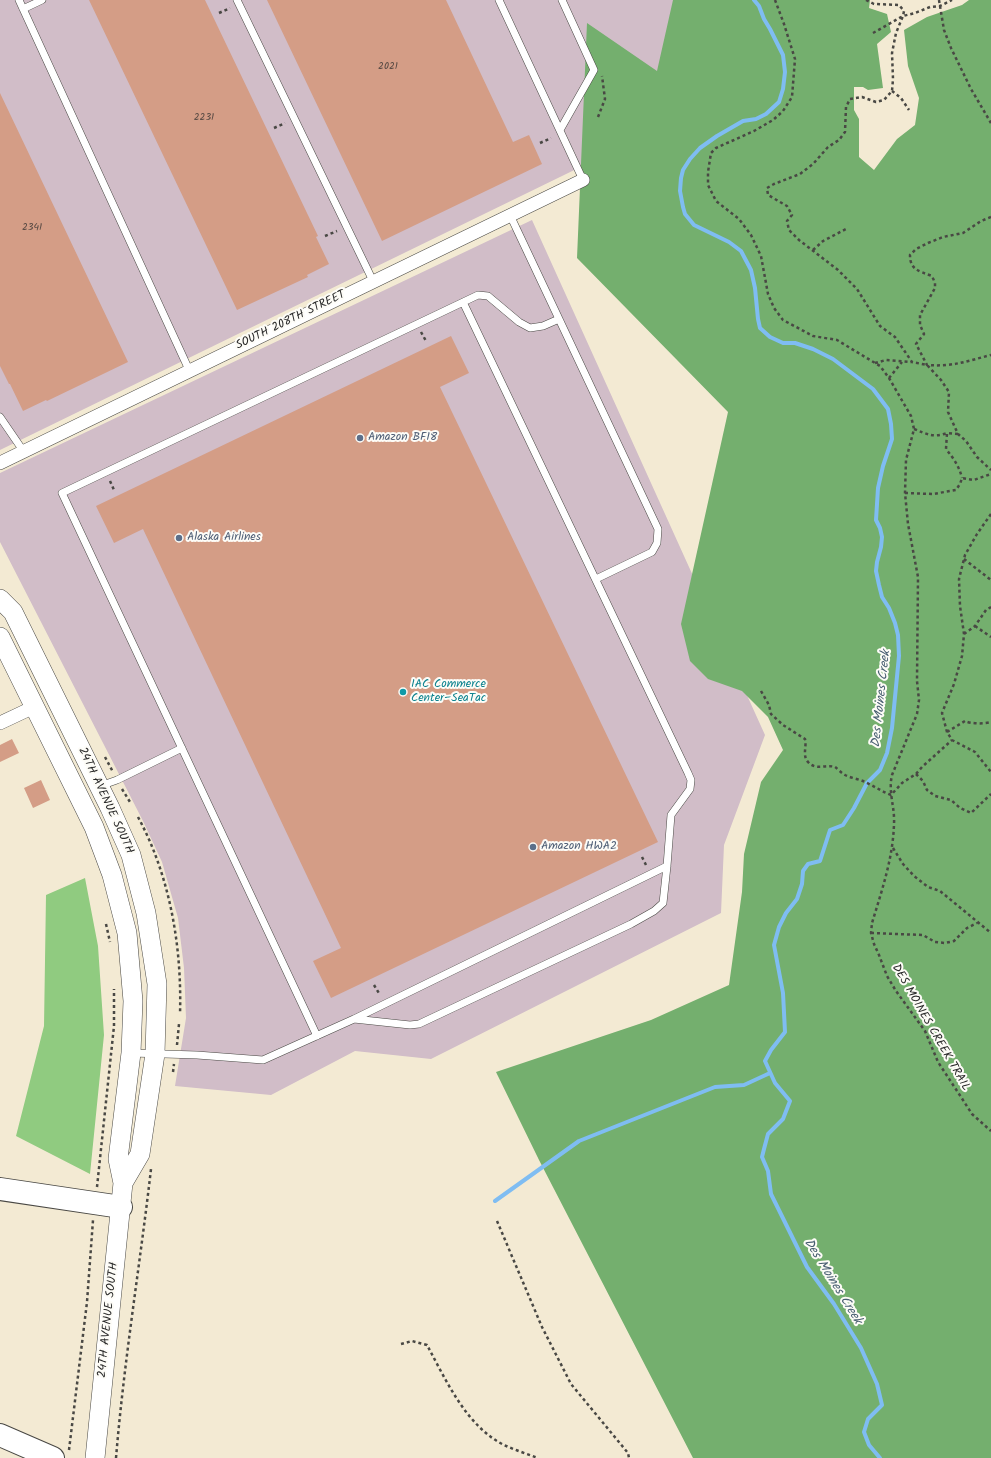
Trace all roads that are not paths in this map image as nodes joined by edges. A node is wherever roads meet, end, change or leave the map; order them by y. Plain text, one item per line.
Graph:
1 (19, 0) edge
2 (42, 0) edge
3 (237, 0) edge
4 (499, 0) edge
5 (562, 0) edge
6 (23, 9) junction
7 (560, 130) junction
8 (583, 180) joint
9 (510, 215) junction
10 (373, 281) junction
11 (463, 302) junction
12 (559, 319) junction
13 (190, 372) junction
14 (0, 417) edge
15 (24, 452) junction
16 (0, 463) edge
17 (596, 579) junction
18 (0, 599) edge
19 (0, 637) edge
20 (34, 707) junction
21 (0, 722) edge
22 (182, 748) junction
23 (99, 786) junction
24 (667, 866) junction
25 (354, 1018) junction
26 (317, 1036) junction
27 (131, 1053) junction
28 (155, 1054) junction
29 (123, 1183) junction
30 (0, 1189) edge
31 (121, 1207) junction
32 (0, 1435) edge
33 (61, 1455) edge
34 (95, 1458) edge

1 - 6 lane
2 - 6 lane
3 - 10 lane
4 - 7 lane
5 - 7 lane
6 - 13 lane
7 - 8 lane
8 - 9 street, SOUTH 208TH STREET
9 - 10 street, SOUTH 208TH STREET
9 - 12 lane
10 - 13 street, SOUTH 208TH STREET
11 - 12 lane
11 - 17 lane
11 - 22 lane
12 - 17 lane
13 - 15 street, SOUTH 208TH STREET
14 - 15 lane
15 - 16 street, SOUTH 208TH STREET
17 - 24 lane
18 - 23 street, 24TH AVENUE SOUTH
19 - 20 street, 24TH AVENUE SOUTH
20 - 21 street
20 - 27 street, 24TH AVENUE SOUTH
22 - 23 lane
22 - 26 lane
23 - 28 street, 24TH AVENUE SOUTH
24 - 25 lane
24 - 25 lane
25 - 26 lane
26 - 28 lane
27 - 28 lane
27 - 29 street, 24TH AVENUE SOUTH
28 - 29 street, 24TH AVENUE SOUTH
29 - 31 street, 24TH AVENUE SOUTH
30 - 31 highway
31 - 34 street, 24TH AVENUE SOUTH
32 - 33 highway

